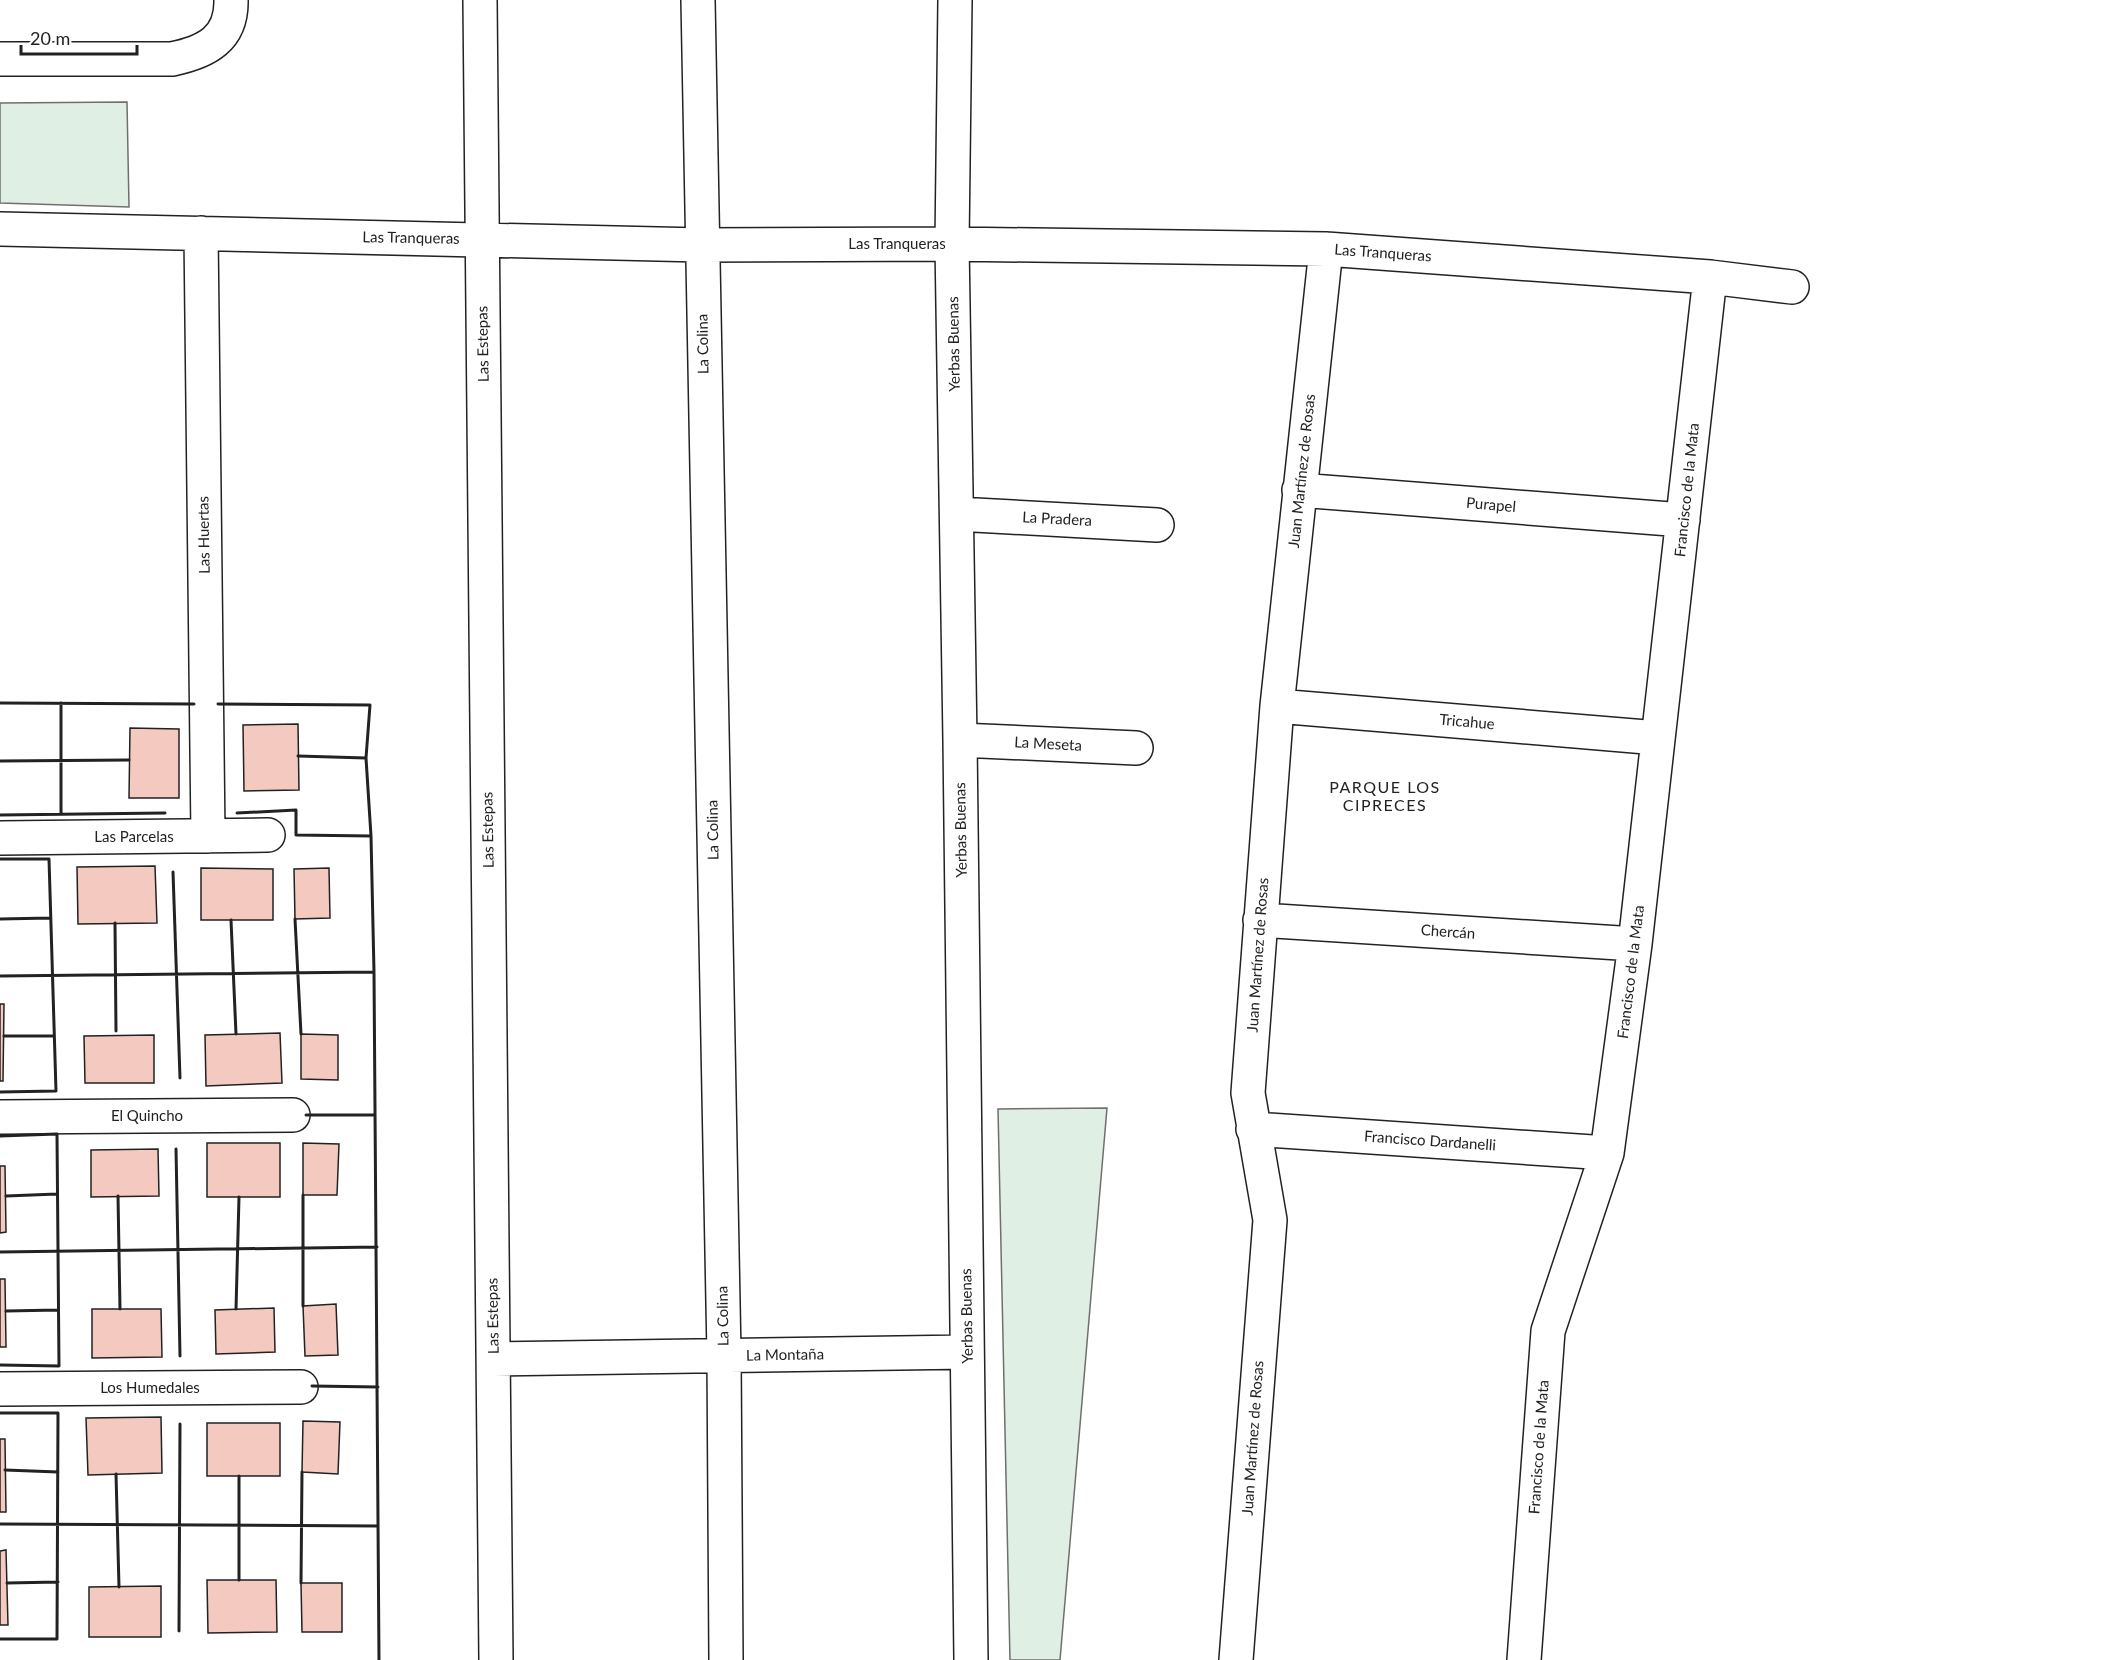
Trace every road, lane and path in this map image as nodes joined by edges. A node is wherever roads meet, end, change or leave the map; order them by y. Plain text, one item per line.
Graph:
1 (231, 0) edge
2 (480, 0) edge
3 (698, 0) edge
4 (955, 0) edge
5 (0, 59) edge
6 (0, 230) edge
7 (201, 234) junction
8 (482, 240) junction
9 (952, 244) junction
10 (701, 245) junction
11 (1326, 249) junction
12 (1710, 278) junction
13 (1792, 287) dead end
14 (1299, 490) junction
15 (957, 514) junction
16 (1683, 520) junction
17 (1157, 525) dead end
18 (1277, 706) junction
19 (1658, 738) junction
20 (960, 740) junction
21 (1136, 748) dead end
22 (268, 835) dead end
23 (208, 836) junction
24 (0, 838) edge
25 (1260, 920) junction
26 (1635, 944) junction
27 (293, 1115) dead end
28 (0, 1117) edge
29 (1253, 1129) junction
30 (1606, 1153) junction
31 (968, 1352) junction
32 (724, 1356) junction
33 (494, 1359) junction
34 (301, 1387) dead end
35 (0, 1389) edge
36 (496, 1660) edge
37 (726, 1660) edge
38 (971, 1660) edge
39 (1236, 1660) edge
40 (1524, 1660) edge

1 - 5 street
2 - 8 street, Las Estepas
3 - 10 street, La Colina
4 - 9 street, Yerbas Buenas
6 - 7 street, Las Tranqueras
7 - 8 street, Las Tranqueras
7 - 23 street, Las Huertas
8 - 10 street, Las Tranqueras
8 - 33 street, Las Estepas
9 - 10 street, Las Tranqueras
9 - 11 street, Las Tranqueras
9 - 15 street, Yerbas Buenas
10 - 32 street, La Colina
11 - 12 street, Las Tranqueras
11 - 14 street, Juan Martínez de Rosas
12 - 13 street, Las Tranqueras
12 - 16 street, Francisco de la Mata
14 - 16 street, Purapel
14 - 18 street, Juan Martínez de Rosas
15 - 17 street, La Pradera
15 - 20 street, Yerbas Buenas
16 - 19 street, Francisco de la Mata
18 - 19 street, Tricahue
18 - 25 street, Juan Martínez de Rosas
19 - 26 street, Francisco de la Mata
20 - 21 street, La Meseta
20 - 31 street, Yerbas Buenas
22 - 23 street, Las Parcelas
23 - 24 street, Las Parcelas
25 - 26 street, Chercán
25 - 29 street, Juan Martínez de Rosas
26 - 30 street, Francisco de la Mata
27 - 28 street, El Quincho
29 - 30 street, Francisco Dardanelli
29 - 39 street, Juan Martínez de Rosas
30 - 40 street, Francisco de la Mata
31 - 32 street, La Montaña
31 - 38 street, Yerbas Buenas
32 - 33 street, La Montaña
32 - 37 street, La Colina
33 - 36 street, Las Estepas
34 - 35 street, Los Humedales

